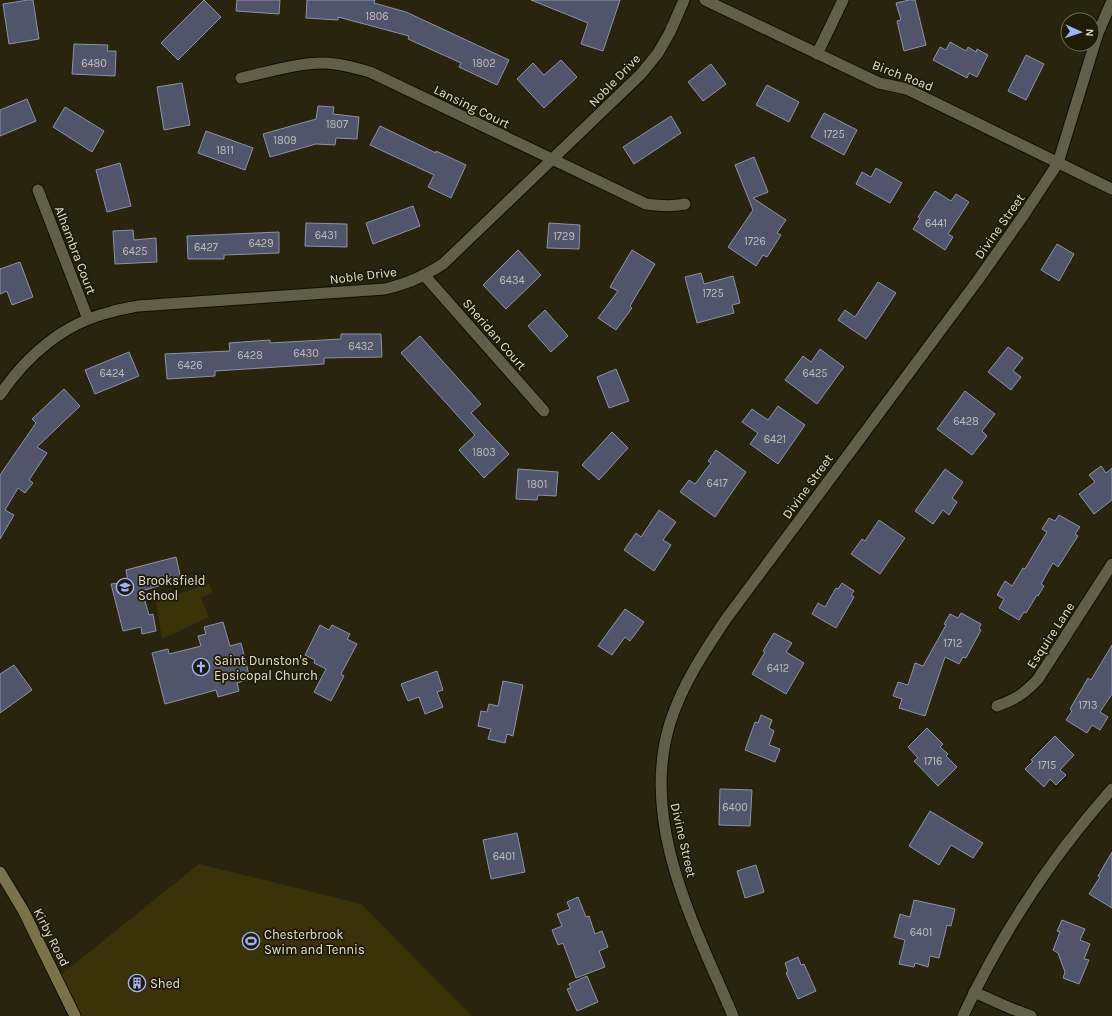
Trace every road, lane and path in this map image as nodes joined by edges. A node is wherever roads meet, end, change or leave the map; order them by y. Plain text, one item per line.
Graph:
1 (684, 0) edge
2 (705, 0) edge
3 (843, 0) edge
4 (1112, 1) edge
5 (817, 54) junction
6 (241, 78) dead end
7 (553, 160) junction
8 (1058, 163) junction
9 (1112, 189) edge
10 (38, 190) dead end
11 (685, 204) dead end
12 (425, 276) junction
13 (88, 319) junction
14 (0, 395) edge
15 (544, 411) dead end
16 (1112, 564) edge
17 (997, 706) dead end
18 (1112, 789) edge
19 (0, 872) edge
20 (974, 992) junction
21 (75, 1016) edge
22 (733, 1016) edge
23 (963, 1016) edge
24 (1031, 1016) edge

1 - 7 street, Noble Drive
2 - 5 street, Birch Road
3 - 5 street
4 - 8 street, Divine Street
5 - 8 street, Birch Road
6 - 7 street, Lansing Court
7 - 11 street, Lansing Court
7 - 12 street, Noble Drive
8 - 9 street, Birch Road
8 - 22 street, Divine Street
10 - 13 street, Alhambra Court
12 - 13 street, Noble Drive
12 - 15 street, Sheridan Court
13 - 14 street, Noble Drive
16 - 17 street, Esquire Lane
18 - 20 street
19 - 21 main road, Kirby Road
20 - 23 street
20 - 24 street

